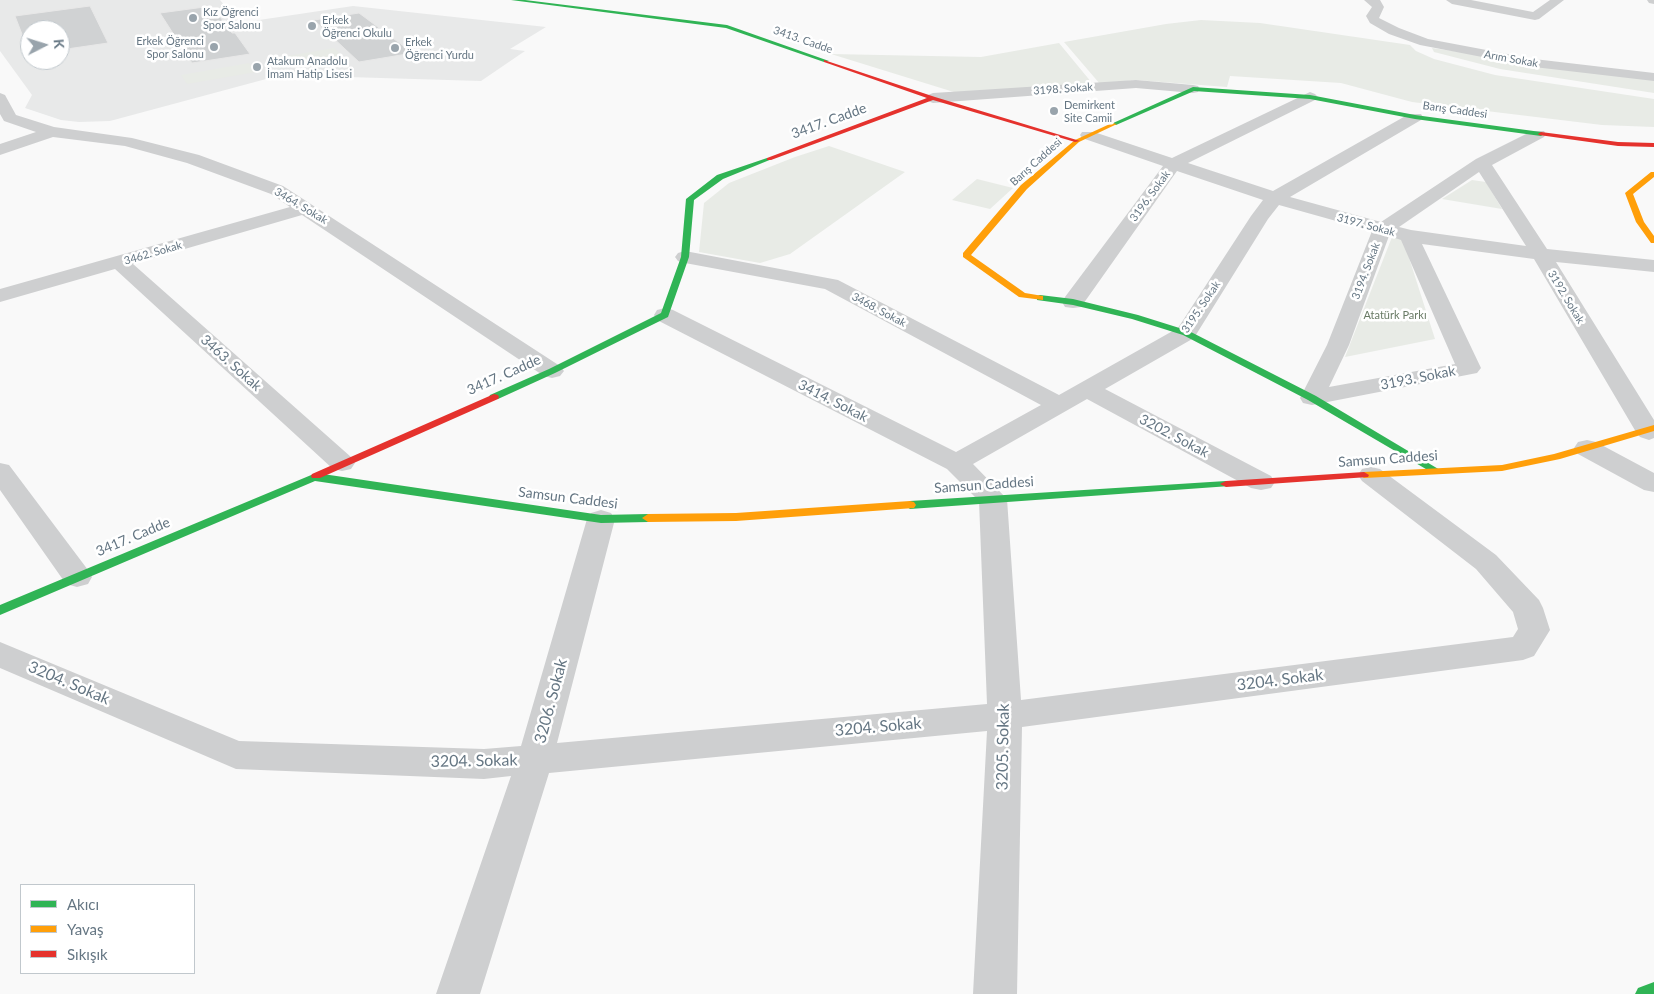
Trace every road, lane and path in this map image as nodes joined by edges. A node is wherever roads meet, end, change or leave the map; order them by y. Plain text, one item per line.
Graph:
1 (513, 0) edge
2 (1370, 0) edge
3 (1452, 0) edge
4 (1558, 0) edge
5 (1425, 42) junction
6 (1469, 65) dead end
7 (1654, 77) edge
8 (1194, 89) junction
9 (1310, 97) junction
10 (0, 98) edge
11 (933, 98) junction
12 (1415, 117) junction
13 (52, 132) junction
14 (1538, 134) junction
15 (1082, 138) junction
16 (1654, 146) edge
17 (0, 150) edge
18 (1174, 163) junction
19 (1482, 163) junction
20 (1654, 174) edge
21 (1275, 198) junction
22 (306, 208) junction
23 (1382, 230) junction
24 (1409, 236) junction
25 (1654, 241) edge
26 (1540, 254) junction
27 (685, 257) junction
28 (120, 263) junction
29 (1654, 266) edge
30 (0, 296) edge
31 (1073, 302) junction
32 (664, 315) junction
33 (1186, 333) junction
34 (552, 371) junction
35 (1087, 389) junction
36 (1312, 398) junction
37 (1059, 405) junction
38 (1651, 430) edge
39 (1587, 448) junction
40 (342, 463) junction
41 (956, 463) junction
42 (1435, 470) junction
43 (0, 471) edge
44 (1371, 475) junction
45 (314, 477) junction
46 (1260, 482) junction
47 (1654, 484) edge
48 (993, 499) junction
49 (600, 520) junction
50 (77, 577) junction
51 (0, 610) edge
52 (0, 654) edge
53 (1005, 716) junction
54 (535, 759) junction
55 (1654, 991) edge
56 (458, 994) edge
57 (995, 994) edge
58 (1644, 994) edge

1 - 11 street, 3413. Cadde
2 - 5 street, Arım Sokak
3 - 4 street
5 - 6 street
5 - 7 street, Arım Sokak
8 - 9 street, Barış Caddesi
8 - 11 street, 3198. Sokak
8 - 15 street, Barış Caddesi
9 - 12 street, Barış Caddesi
9 - 18 street, 3196. Sokak
10 - 13 street, 3464. Sokak
11 - 15 street, 3413. Cadde
11 - 27 street, 3417. Cadde
12 - 14 street, Barış Caddesi
12 - 21 street, 3195. Sokak
13 - 17 street
13 - 22 street, 3464. Sokak
14 - 16 street, Barış Caddesi
14 - 19 street, 3194. Sokak
15 - 18 street, 3197. Sokak
15 - 31 street, Barış Caddesi
18 - 21 street, 3197. Sokak
18 - 31 street, 3196. Sokak
19 - 23 street, 3194. Sokak
19 - 26 street, 3192. Sokak
20 - 25 street
21 - 23 street, 3197. Sokak
21 - 33 street, 3195. Sokak
22 - 28 street, 3462. Sokak
22 - 34 street, 3464. Sokak
23 - 24 street, 3197. Sokak
23 - 36 street, 3194. Sokak
24 - 26 street, 3197. Sokak
24 - 36 street, 3193. Sokak
26 - 29 street, 3197. Sokak
26 - 38 street, 3192. Sokak
27 - 32 street, 3417. Cadde
27 - 37 street, 3468. Sokak
28 - 30 street, 3462. Sokak
28 - 40 street, 3463. Sokak
31 - 33 street, Barış Caddesi
32 - 34 street, 3417. Cadde
32 - 41 street, 3414. Sokak
33 - 35 street, 3195. Sokak
33 - 36 street, Barış Caddesi
34 - 40 street, 3417. Cadde
35 - 37 street, 3195. Sokak
35 - 46 street, 3202. Sokak
36 - 42 street, Barış Caddesi
37 - 41 street, 3195. Sokak
38 - 39 street, Samsun Caddesi
39 - 42 street, Samsun Caddesi
39 - 47 street
40 - 45 street, 3417. Cadde
41 - 48 street, 3414. Sokak
42 - 44 street, Samsun Caddesi
43 - 50 street
44 - 46 street, Samsun Caddesi
44 - 53 street, 3204. Sokak
45 - 49 street, Samsun Caddesi
45 - 50 street, 3417. Cadde
46 - 48 street, Samsun Caddesi
48 - 49 street, Samsun Caddesi
48 - 53 street, 3205. Sokak
49 - 54 street, 3206. Sokak
50 - 51 street, 3417. Cadde
52 - 54 street, 3204. Sokak
53 - 54 street, 3204. Sokak
53 - 57 street, 3205. Sokak
54 - 56 street, 3206. Sokak
55 - 58 street

